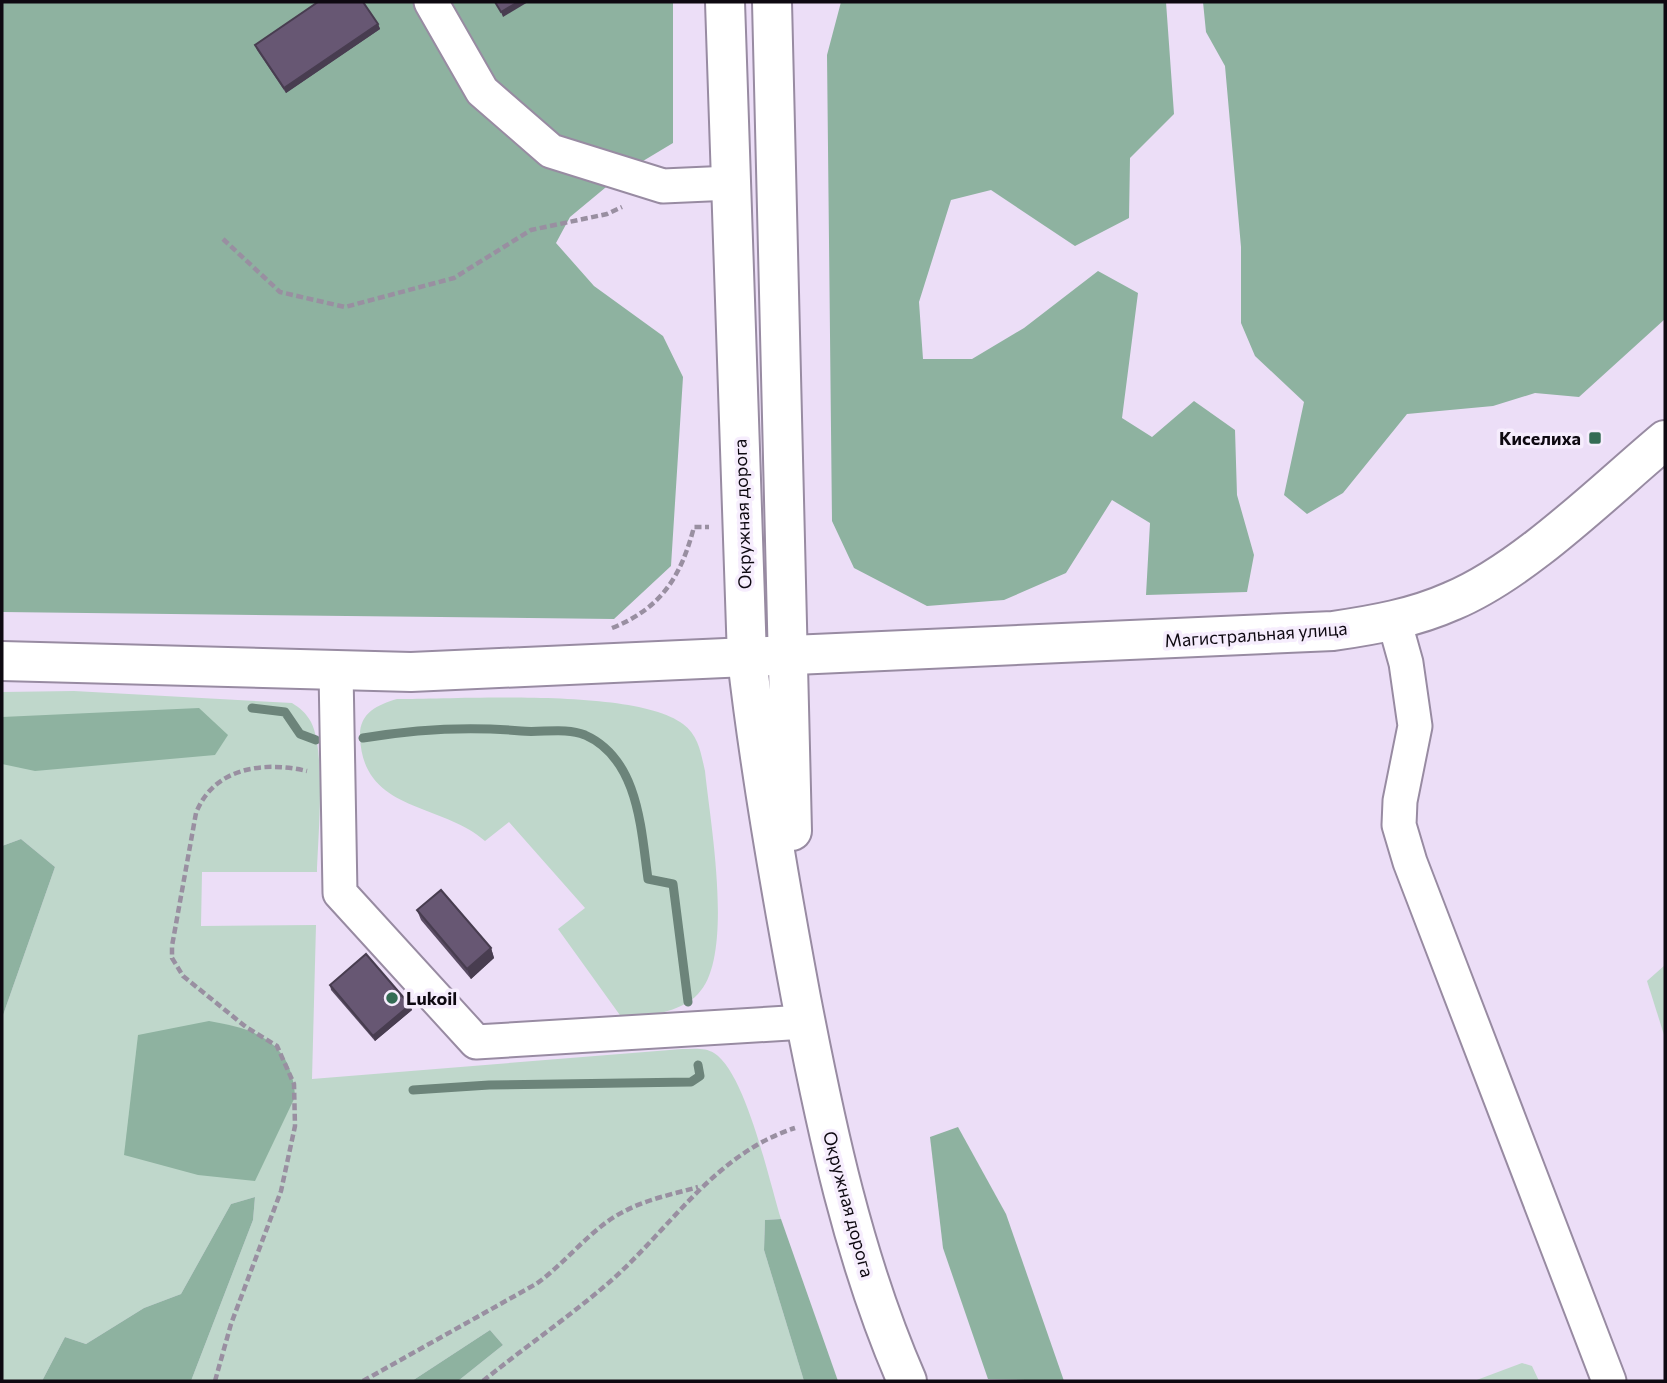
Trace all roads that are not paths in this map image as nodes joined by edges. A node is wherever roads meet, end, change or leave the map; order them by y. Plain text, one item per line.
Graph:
1 (431, 2) edge
2 (725, 2) edge
3 (772, 2) edge
4 (731, 183) junction
5 (1665, 440) edge
6 (1394, 620) junction
7 (788, 656) junction
8 (747, 658) junction
9 (2, 661) edge
10 (336, 671) junction
11 (805, 1022) junction
12 (906, 1381) edge
13 (1609, 1381) edge

1 - 4 street
2 - 4 main road, Окружная дорога
3 - 7 main road, Окружная дорога
4 - 8 main road, Окружная дорога
5 - 6 main road, Магистральная улица
6 - 7 main road, Магистральная улица
6 - 13 street
7 - 8 main road, Магистральная улица
7 - 11 main road, Окружная дорога
8 - 10 main road, Магистральная улица
8 - 11 main road, Окружная дорога
9 - 10 main road, Магистральная улица
10 - 11 street
11 - 12 main road, Окружная дорога

